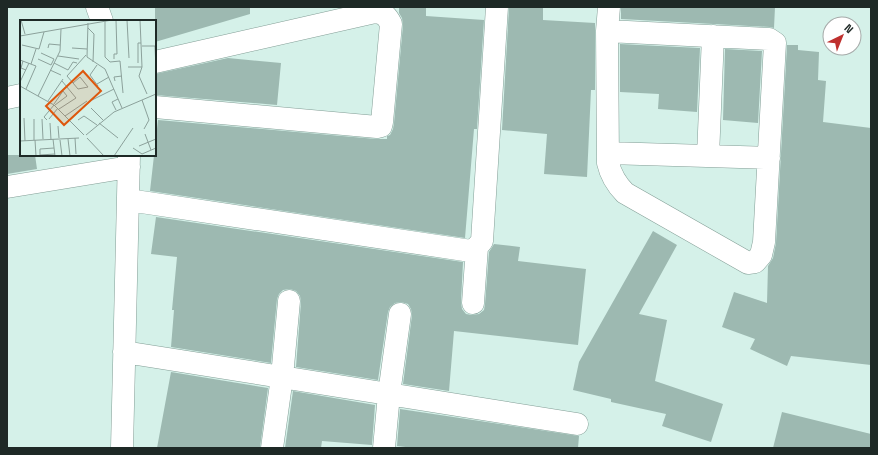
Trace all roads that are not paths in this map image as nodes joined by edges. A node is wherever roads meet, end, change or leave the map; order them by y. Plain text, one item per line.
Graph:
1 (97, 7) edge
2 (497, 7) edge
3 (609, 7) edge
4 (102, 20) edge
5 (607, 31) junction
6 (713, 36) junction
7 (156, 62) edge
8 (20, 96) edge
9 (7, 98) edge
10 (156, 107) edge
11 (608, 153) junction
12 (708, 156) junction
13 (769, 158) junction
14 (129, 161) edge
15 (7, 188) edge
16 (128, 200) junction
17 (477, 247) junction
18 (289, 301) dead end
19 (473, 303) dead end
20 (400, 314) dead end
21 (124, 352) junction
22 (282, 377) junction
23 (389, 394) junction
24 (577, 424) dead end
25 (122, 448) edge
26 (272, 448) edge
27 (384, 448) edge

1 - 4 street
2 - 17 street
3 - 5 street
5 - 6 street
5 - 11 street
6 - 12 street
6 - 13 street
7 - 10 street
8 - 9 street
11 - 12 street
11 - 13 street
12 - 13 street
14 - 15 street
14 - 16 street
16 - 17 street
16 - 21 street
17 - 19 street
18 - 22 street
20 - 23 street
21 - 22 street
21 - 25 street
22 - 23 street
22 - 26 street
23 - 24 street
23 - 27 street

